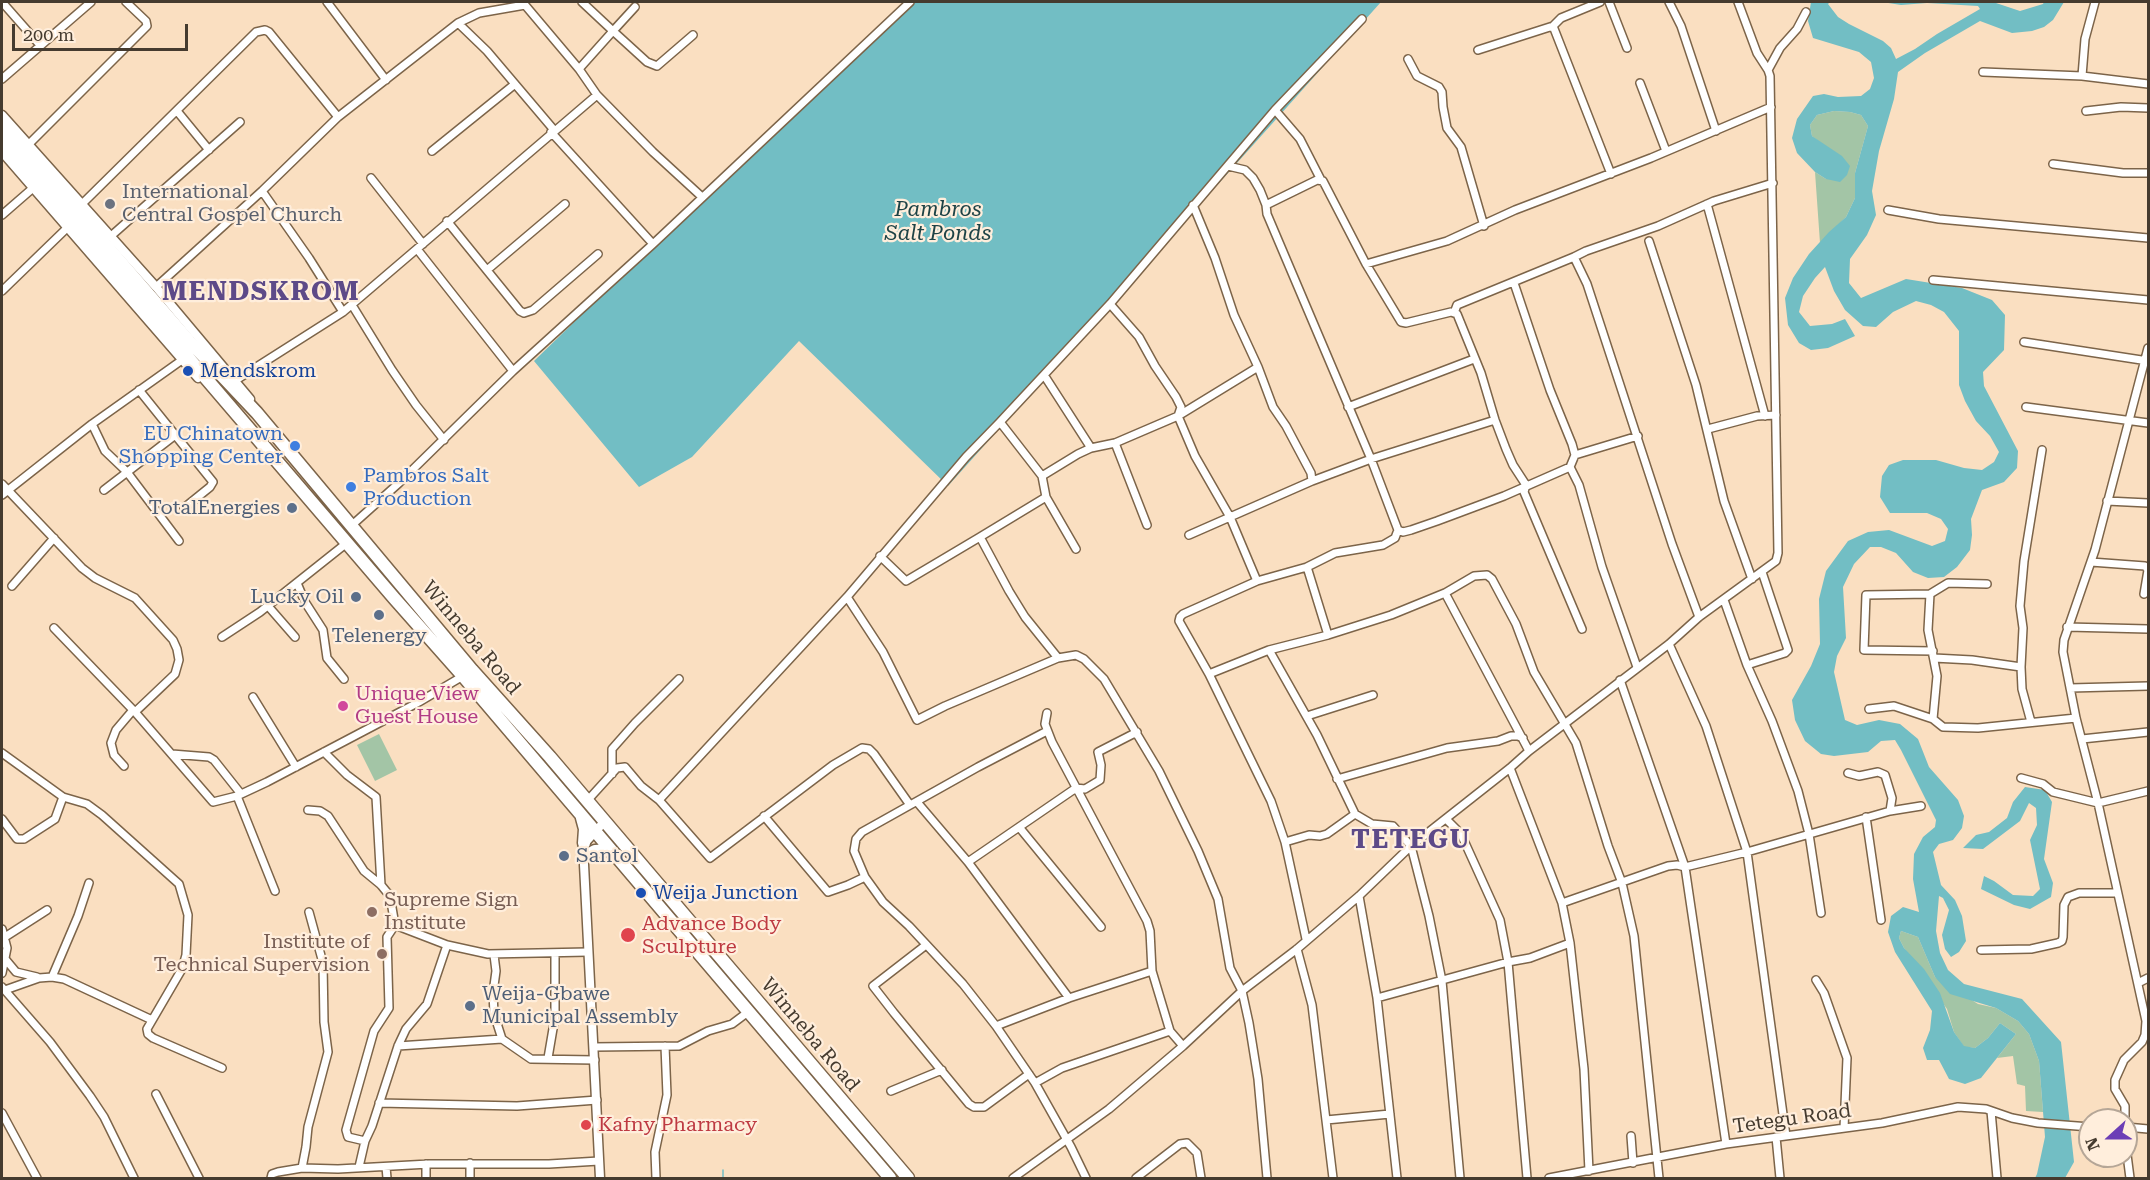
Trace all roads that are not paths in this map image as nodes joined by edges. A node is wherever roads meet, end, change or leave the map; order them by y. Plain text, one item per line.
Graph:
1 (2, 2) edge
2 (91, 2) edge
3 (126, 2) edge
4 (327, 2) edge
5 (582, 2) edge
6 (910, 2) edge
7 (1600, 2) edge
8 (1609, 2) edge
9 (1669, 2) edge
10 (1738, 2) edge
11 (2095, 2) edge
12 (531, 4) edge
13 (635, 7) dead end
14 (1806, 12) dead end
15 (1362, 19) dead end
16 (458, 23) junction
17 (1553, 26) junction
18 (613, 31) junction
19 (693, 35) dead end
20 (39, 44) junction
21 (1627, 48) dead end
22 (1478, 50) dead end
23 (1408, 59) dead end
24 (579, 69) junction
25 (1768, 70) junction
26 (1983, 72) dead end
27 (2082, 76) junction
28 (2, 79) edge
29 (386, 80) junction
30 (1640, 83) dead end
31 (515, 84) junction
32 (2148, 84) edge
33 (597, 95) junction
34 (1771, 108) junction
35 (2148, 108) edge
36 (1275, 110) junction
37 (177, 111) junction
38 (2086, 111) dead end
39 (2, 115) edge
40 (338, 117) junction
41 (240, 122) dead end
42 (2, 125) edge
43 (553, 131) junction
44 (1716, 131) junction
45 (2, 140) edge
46 (29, 144) junction
47 (209, 150) junction
48 (432, 151) dead end
49 (1666, 151) junction
50 (2, 152) edge
51 (2053, 164) dead end
52 (1228, 166) junction
53 (2148, 173) edge
54 (1611, 174) junction
55 (370, 178) dead end
56 (1321, 180) junction
57 (1773, 183) junction
58 (33, 188) junction
59 (262, 191) junction
60 (702, 197) junction
61 (82, 204) junction
62 (565, 204) dead end
63 (1707, 204) junction
64 (1193, 205) junction
65 (1266, 205) junction
66 (1888, 210) dead end
67 (2, 215) edge
68 (447, 222) junction
69 (1484, 226) junction
70 (68, 227) junction
71 (111, 236) junction
72 (2148, 238) edge
73 (1649, 241) dead end
74 (653, 244) junction
75 (420, 246) junction
76 (598, 254) dead end
77 (1574, 257) junction
78 (1366, 264) junction
79 (487, 270) junction
80 (1933, 280) dead end
81 (1514, 283) junction
82 (156, 287) junction
83 (2, 291) edge
84 (2148, 300) edge
85 (1110, 304) junction
86 (352, 305) junction
87 (343, 312) junction
88 (1454, 313) junction
89 (2024, 342) dead end
90 (2148, 348) edge
91 (1474, 359) junction
92 (182, 360) junction
93 (2147, 361) edge
94 (1258, 368) junction
95 (513, 371) junction
96 (1044, 375) junction
97 (236, 380) junction
98 (139, 390) junction
99 (1348, 407) junction
100 (2026, 408) dead end
101 (257, 413) junction
102 (1776, 415) junction
103 (1178, 416) junction
104 (1765, 416) junction
105 (1495, 420) junction
106 (2129, 421) junction
107 (1000, 422) junction
108 (2148, 423) edge
109 (92, 424) junction
110 (248, 426) junction
111 (1708, 429) junction
112 (174, 435) junction
113 (1638, 436) junction
114 (444, 440) junction
115 (1115, 443) junction
116 (1091, 448) junction
117 (2042, 450) dead end
118 (1575, 455) junction
119 (1371, 459) junction
120 (1570, 466) junction
121 (127, 472) junction
122 (1042, 476) junction
123 (1312, 480) junction
124 (2, 484) edge
125 (1526, 485) junction
126 (104, 490) dead end
127 (4, 493) edge
128 (1046, 497) junction
129 (2107, 501) junction
130 (2148, 503) edge
131 (184, 508) dead end
132 (1230, 517) junction
133 (1147, 525) dead end
134 (351, 526) junction
135 (1398, 530) junction
136 (1189, 535) dead end
137 (981, 537) junction
138 (54, 538) junction
139 (179, 541) dead end
140 (348, 542) junction
141 (1076, 549) dead end
142 (880, 556) junction
143 (2091, 562) junction
144 (1307, 567) junction
145 (1762, 572) junction
146 (1752, 579) junction
147 (1257, 581) junction
148 (297, 583) junction
149 (1987, 584) dead end
150 (12, 586) dead end
151 (402, 586) junction
152 (1445, 593) junction
153 (1930, 594) junction
154 (2144, 594) dead end
155 (847, 597) junction
156 (394, 598) junction
157 (1724, 600) junction
158 (268, 606) junction
159 (1699, 617) junction
160 (2067, 627) junction
161 (54, 628) dead end
162 (2148, 628) edge
163 (1582, 630) dead end
164 (1328, 635) junction
165 (295, 637) dead end
166 (222, 638) dead end
167 (1669, 644) junction
168 (1269, 650) junction
169 (1933, 654) junction
170 (1058, 658) junction
171 (1747, 665) junction
172 (1637, 667) junction
173 (2021, 667) junction
174 (1209, 674) junction
175 (463, 676) junction
176 (679, 679) dead end
177 (344, 680) dead end
178 (1620, 680) junction
179 (2148, 686) edge
180 (2070, 688) junction
181 (1373, 695) dead end
182 (253, 697) dead end
183 (1869, 709) dead end
184 (134, 711) junction
185 (1047, 713) dead end
186 (1307, 716) junction
187 (2076, 718) junction
188 (1933, 719) junction
189 (2031, 722) junction
190 (1563, 724) junction
191 (1047, 731) junction
192 (1137, 732) junction
193 (2148, 732) edge
194 (1523, 738) junction
195 (2082, 739) junction
196 (1529, 751) junction
197 (324, 752) junction
198 (2, 753) edge
199 (171, 754) junction
200 (124, 766) dead end
201 (296, 766) junction
202 (1510, 768) junction
203 (1848, 773) dead end
204 (612, 774) junction
205 (2021, 778) dead end
206 (1337, 779) junction
207 (1076, 788) junction
208 (2148, 791) edge
209 (239, 795) junction
210 (63, 796) junction
211 (659, 800) junction
212 (587, 801) junction
213 (2097, 803) junction
214 (914, 804) junction
215 (1921, 806) dead end
216 (308, 810) dead end
217 (1890, 811) junction
218 (581, 814) junction
219 (1354, 814) junction
220 (764, 816) junction
221 (1866, 817) junction
222 (2, 819) edge
223 (1446, 819) junction
224 (1019, 827) junction
225 (603, 830) junction
226 (1809, 834) junction
227 (1285, 842) junction
228 (584, 843) junction
229 (1411, 846) junction
230 (610, 850) junction
231 (1747, 852) junction
232 (584, 858) junction
233 (968, 862) junction
234 (1685, 867) junction
235 (865, 877) junction
236 (89, 883) dead end
237 (1622, 883) junction
238 (381, 885) junction
239 (275, 891) dead end
240 (2117, 893) junction
241 (1359, 896) junction
242 (1562, 903) junction
243 (47, 910) dead end
244 (309, 912) dead end
245 (1821, 913) dead end
246 (1881, 920) dead end
247 (395, 925) junction
248 (1101, 927) dead end
249 (2, 929) edge
250 (5, 937) junction
251 (1306, 939) junction
252 (1570, 943) junction
253 (447, 945) junction
254 (926, 945) junction
255 (1297, 949) junction
256 (1981, 950) dead end
257 (588, 952) junction
258 (555, 953) junction
259 (494, 955) junction
260 (6, 960) junction
261 (1508, 962) junction
262 (1152, 971) junction
263 (2, 973) edge
264 (52, 977) junction
265 (39, 978) junction
266 (2148, 978) edge
267 (1816, 980) dead end
268 (1442, 981) junction
269 (740, 982) junction
270 (2138, 983) junction
271 (3, 989) edge
272 (730, 991) junction
273 (1242, 991) junction
274 (1069, 998) junction
275 (1377, 998) junction
276 (748, 1012) junction
277 (152, 1020) junction
278 (996, 1026) junction
279 (1170, 1031) junction
280 (502, 1039) junction
281 (398, 1046) junction
282 (665, 1046) junction
283 (1184, 1046) junction
284 (594, 1047) junction
285 (548, 1058) junction
286 (595, 1060) junction
287 (222, 1068) dead end
288 (942, 1070) junction
289 (1029, 1074) junction
290 (1035, 1083) junction
291 (891, 1091) dead end
292 (156, 1094) dead end
293 (597, 1100) junction
294 (379, 1103) junction
295 (2125, 1108) edge
296 (1991, 1110) junction
297 (2, 1113) edge
298 (1390, 1114) junction
299 (1326, 1120) junction
300 (2078, 1126) edge
301 (1844, 1128) junction
302 (1631, 1136) dead end
303 (1786, 1136) junction
304 (1776, 1137) junction
305 (1067, 1140) junction
306 (365, 1141) junction
307 (1726, 1144) junction
308 (1658, 1158) junction
309 (599, 1161) junction
310 (470, 1163) junction
311 (1633, 1163) junction
312 (426, 1164) junction
313 (359, 1167) junction
314 (386, 1167) junction
315 (302, 1168) junction
316 (338, 1170) junction
317 (1589, 1171) junction
318 (1578, 1176) edge
319 (37, 1179) edge
320 (134, 1179) edge
321 (199, 1179) edge
322 (271, 1179) edge
323 (338, 1179) edge
324 (387, 1179) edge
325 (426, 1179) edge
326 (470, 1179) edge
327 (600, 1179) edge
328 (657, 1179) edge
329 (890, 1179) edge
330 (908, 1179) edge
331 (1013, 1179) edge
332 (1086, 1179) edge
333 (1136, 1179) edge
334 (1201, 1179) edge
335 (1267, 1179) edge
336 (1333, 1179) edge
337 (1397, 1179) edge
338 (1460, 1179) edge
339 (1527, 1179) edge
340 (1550, 1179) edge
341 (1659, 1179) edge
342 (1780, 1179) edge
343 (1997, 1179) edge

1 - 20 street
2 - 20 street
3 - 46 street
4 - 29 street
5 - 18 street
6 - 60 street
7 - 17 street
8 - 21 street
9 - 44 street
10 - 25 street
11 - 27 street
12 - 16 street
12 - 24 street
13 - 18 street
14 - 25 street
15 - 36 street
16 - 29 street
16 - 31 street
17 - 22 street
17 - 54 street
18 - 19 street
18 - 24 street
20 - 28 street
23 - 69 street
24 - 33 street
25 - 34 street
26 - 27 street
27 - 32 street
29 - 40 street
30 - 49 street
31 - 43 street
31 - 48 street
33 - 43 street
33 - 60 street
34 - 44 street
34 - 57 street
35 - 38 street
36 - 52 street
36 - 56 street
37 - 40 street
37 - 47 street
37 - 61 street
39 - 46 street
40 - 59 street
41 - 47 street
42 - 101 highway, Winneba Road
43 - 68 street
43 - 74 street
44 - 49 street
45 - 110 highway, Winneba Road
46 - 61 street
47 - 71 street
49 - 54 street
50 - 58 street
51 - 53 street
52 - 64 street
52 - 65 street
54 - 69 street
55 - 75 street
56 - 65 street
56 - 78 street
57 - 63 street
57 - 102 street
58 - 67 street
58 - 70 street
59 - 82 street
59 - 87 street
60 - 74 street
61 - 71 street
62 - 79 street
63 - 77 street
63 - 104 street
64 - 85 street
64 - 94 street
65 - 99 street
66 - 72 street
68 - 75 street
68 - 79 street
69 - 78 street
70 - 83 street
70 - 92 street
71 - 82 street
73 - 111 street
74 - 95 street
75 - 86 street
75 - 95 street
76 - 79 street
77 - 81 street
77 - 113 street
78 - 88 street
80 - 84 street
81 - 88 street
81 - 118 street
82 - 97 street
85 - 96 street
85 - 103 street
86 - 87 street
86 - 114 street
87 - 97 street
88 - 91 street
89 - 93 street
90 - 93 street
91 - 99 street
91 - 105 street
92 - 98 street
92 - 110 street
93 - 106 street
94 - 103 street
94 - 123 street
95 - 114 street
96 - 107 street
96 - 116 street
97 - 101 street
98 - 109 street
98 - 112 street
99 - 119 street
100 - 106 street
101 - 134 highway, Winneba Road
102 - 104 street
102 - 145 street
103 - 115 street
103 - 132 street
104 - 111 street
105 - 119 street
105 - 125 street
106 - 108 street
106 - 129 street
107 - 122 street
107 - 142 street
109 - 121 street
109 - 127 street
110 - 140 highway, Winneba Road
111 - 146 street
112 - 121 street
112 - 131 street
113 - 118 street
113 - 159 street
114 - 134 street
115 - 116 street
115 - 133 street
116 - 122 street
117 - 173 street
118 - 120 street
119 - 123 street
119 - 135 street
120 - 125 street
120 - 172 street
121 - 126 street
121 - 139 street
122 - 128 street
123 - 132 street
124 - 127 street
125 - 135 street
125 - 163 street
127 - 138 street
128 - 137 street
128 - 141 street
129 - 130 street
129 - 143 street
132 - 136 street
132 - 147 street
134 - 151 highway, Winneba Road
135 - 144 street
137 - 142 street
137 - 170 street
138 - 150 street
138 - 184 street
140 - 148 street
140 - 156 highway, Winneba Road
142 - 155 street
143 - 154 street
143 - 160 street
144 - 147 street
144 - 164 street
145 - 146 street
145 - 171 street
146 - 157 street
147 - 174 street
148 - 158 street
148 - 177 street
149 - 153 street
151 - 156 highway
151 - 212 highway, Winneba Road
152 - 164 street
152 - 190 street
152 - 194 street
153 - 169 street
153 - 169 street
155 - 170 street
155 - 211 street
156 - 175 highway, Winneba Road
157 - 159 street
157 - 171 street
158 - 165 street
158 - 166 street
159 - 167 street
160 - 162 street
160 - 180 street
161 - 184 street
164 - 168 street
167 - 172 street
167 - 231 street
168 - 174 street
168 - 186 street
169 - 173 street
169 - 188 street
170 - 192 street
171 - 226 street
172 - 178 street
173 - 189 street
174 - 227 street
175 - 197 street
175 - 218 highway, Winneba Road
176 - 204 street
178 - 190 street
178 - 234 street
179 - 180 street
180 - 187 street
181 - 186 street
182 - 201 street
183 - 188 street
184 - 199 street
184 - 200 street
185 - 191 street
186 - 206 street
187 - 189 street
187 - 195 street
188 - 189 street
190 - 196 street
190 - 237 street
191 - 207 street
191 - 214 street
192 - 207 street
192 - 273 street
193 - 195 street
194 - 196 street
194 - 206 street
195 - 213 street
196 - 202 street
197 - 201 street
197 - 238 street
198 - 210 street
199 - 209 street
199 - 209 street
201 - 209 street
202 - 223 street
202 - 242 street
203 - 217 street
204 - 211 street
204 - 212 street
205 - 213 street
206 - 219 street
207 - 224 street
207 - 262 street
208 - 213 street
209 - 239 street
210 - 222 street
210 - 277 street
211 - 220 street
212 - 225 highway, Winneba Road
213 - 240 street
214 - 220 street
214 - 233 street
214 - 235 street
215 - 217 street
216 - 238 street
217 - 221 street
218 - 225 highway, Winneba Road
218 - 228 highway
219 - 227 street
219 - 229 street
220 - 235 street
221 - 226 street
221 - 246 street
223 - 229 street
223 - 261 street
224 - 233 street
224 - 248 street
225 - 228 street
225 - 230 highway, Winneba Road
225 - 232 street
225 - 269 highway, Winneba Road
226 - 231 street
226 - 245 street
227 - 251 street
228 - 232 street
229 - 241 street
229 - 268 street
230 - 232 highway
230 - 272 highway, Winneba Road
231 - 234 street
231 - 303 street
232 - 257 street
233 - 274 street
234 - 237 street
234 - 307 street
235 - 254 street
236 - 264 street
237 - 242 street
237 - 308 street
238 - 247 street
240 - 256 street
240 - 270 street
241 - 251 street
241 - 275 street
242 - 252 street
243 - 250 street
244 - 315 street
247 - 253 street
247 - 306 street
249 - 250 street
250 - 260 street
251 - 255 street
252 - 261 street
252 - 317 street
253 - 259 street
253 - 281 street
254 - 278 street
254 - 288 street
255 - 273 street
255 - 299 street
257 - 258 street
257 - 284 street
258 - 259 street
258 - 285 street
259 - 280 street
260 - 263 street
260 - 265 street
261 - 268 street
261 - 339 street
262 - 274 street
262 - 279 street
264 - 265 street
264 - 277 street
265 - 271 street
266 - 270 street
267 - 301 street
268 - 275 street
268 - 338 street
269 - 272 highway
269 - 330 highway, Winneba Road
270 - 295 street
271 - 320 street
272 - 276 highway, Winneba Road
273 - 283 street
273 - 335 street
274 - 278 street
275 - 298 street
276 - 282 street
276 - 329 highway, Winneba Road
277 - 287 street
278 - 289 street
279 - 283 street
279 - 290 street
280 - 281 street
280 - 285 street
281 - 294 street
282 - 284 street
282 - 328 street
283 - 305 street
284 - 286 street
285 - 286 street
286 - 293 street
288 - 289 street
288 - 291 street
289 - 290 street
290 - 305 street
292 - 321 street
293 - 294 street
293 - 309 street
294 - 306 street
296 - 300 street, Tetegu Road
296 - 301 street, Tetegu Road
296 - 343 street
297 - 319 street
298 - 299 street
298 - 337 street
299 - 336 street
301 - 303 street, Tetegu Road
302 - 311 street
303 - 304 street, Tetegu Road
304 - 307 street, Tetegu Road
304 - 342 street
305 - 331 street
305 - 332 street
306 - 313 street
307 - 308 street, Tetegu Road
308 - 311 street, Tetegu Road
308 - 341 street
309 - 310 street
309 - 327 street
310 - 312 street
310 - 326 street
311 - 317 street, Tetegu Road
312 - 314 street
312 - 325 street
313 - 314 street
313 - 316 street
314 - 324 street
315 - 316 street
315 - 322 street
316 - 323 street
317 - 318 street, Tetegu Road
318 - 340 street, Tetegu Road
333 - 334 street

